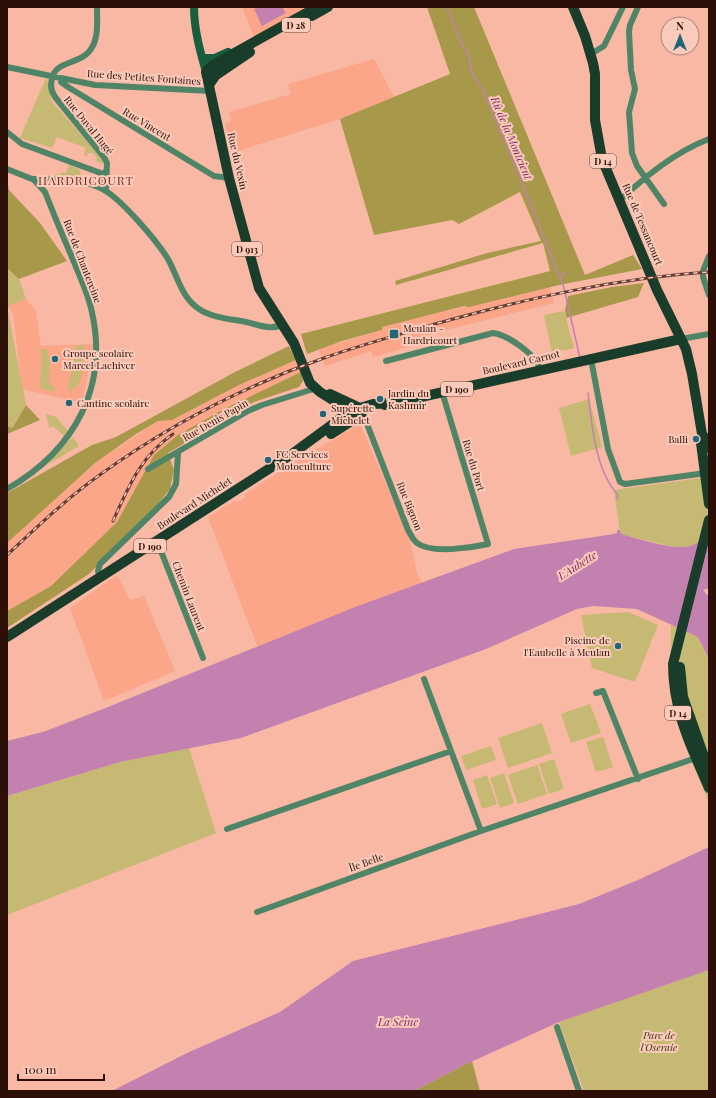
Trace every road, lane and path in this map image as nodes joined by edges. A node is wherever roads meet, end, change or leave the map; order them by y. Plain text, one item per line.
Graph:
1 (97, 7) edge
2 (194, 7) edge
3 (317, 7) edge
4 (328, 7) edge
5 (573, 7) edge
6 (623, 7) edge
7 (638, 7) edge
8 (258, 39) junction
9 (591, 54) junction
10 (202, 58) junction
11 (7, 67) edge
12 (206, 72) junction
13 (216, 75) junction
14 (57, 78) junction
15 (210, 88) junction
16 (7, 132) edge
17 (709, 139) edge
18 (7, 169) edge
19 (105, 174) junction
20 (645, 177) junction
21 (229, 178) junction
22 (34, 180) junction
23 (99, 187) junction
24 (106, 191) junction
25 (620, 200) junction
26 (664, 204) dead end
27 (709, 256) edge
28 (709, 295) edge
29 (284, 324) junction
30 (709, 334) edge
31 (682, 340) junction
32 (588, 359) junction
33 (386, 361) dead end
34 (540, 370) junction
35 (318, 388) junction
36 (442, 392) junction
37 (352, 413) junction
38 (702, 434) junction
39 (709, 448) edge
40 (178, 453) junction
41 (148, 469) dead end
42 (707, 473) edge
43 (7, 489) edge
44 (709, 504) edge
45 (709, 520) edge
46 (157, 541) junction
47 (488, 544) joint
48 (108, 557) junction
49 (114, 568) junction
50 (100, 578) junction
51 (681, 633) junction
52 (7, 637) edge
53 (203, 658) dead end
54 (424, 679) dead end
55 (596, 693) dead end
56 (451, 750) junction
57 (696, 758) junction
58 (709, 771) edge
59 (638, 779) junction
60 (709, 788) edge
61 (227, 829) dead end
62 (481, 831) junction
63 (257, 912) dead end
64 (557, 1027) dead end
65 (579, 1091) edge

1 - 14 street
2 - 10 main road, Rue du Vexin / D 913
3 - 8 main road, D 28
4 - 13 main road, D 28
5 - 9 main road, D 14
6 - 9 street
7 - 20 street
8 - 10 main road
8 - 12 main road, D 28
9 - 25 main road, Rue de Tessancourt / D 14
10 - 12 main road, Rue du Vexin / D 913
11 - 14 street, Rue des Petites Fontaines
12 - 13 main road
12 - 15 main road, Rue du Vexin / D 913
13 - 15 main road, D 28
14 - 15 street, Rue des Petites Fontaines
14 - 19 street, Rue Duval Hugé
14 - 21 street, Rue Vincent
15 - 21 main road, Rue du Vexin / D 913
16 - 19 street
17 - 20 street
18 - 22 street
19 - 23 street
19 - 24 street, Rue Duval Hugé
20 - 25 street
20 - 26 street
21 - 29 main road, Rue du Vexin / D 913
22 - 23 street
22 - 43 street, Rue de Chantereine
23 - 24 street
24 - 29 street
25 - 31 main road, Rue de Tessancourt / D 14
27 - 28 street
29 - 35 main road, Rue du Vexin / D 913
30 - 31 street, D 190
31 - 32 main road, D 190
31 - 38 main road, D 14
32 - 34 main road, Boulevard Carnot / D 190
32 - 42 street
33 - 34 street
34 - 36 main road, Boulevard Carnot / D 190
35 - 37 main road, Rue du Vexin / D 913
35 - 40 street, Rue Denis Papin
36 - 37 main road, Boulevard Carnot / D 190
36 - 47 street, Rue du Port
37 - 46 main road, Boulevard Michelet / D 190
37 - 47 street, Rue Bignon
38 - 39 main road, D 14
38 - 42 main road, D 14
40 - 41 street
40 - 48 street, Rue Denis Papin
42 - 44 main road, D 14
45 - 51 main road, D 14
46 - 49 main road, Boulevard Michelet / D 190
46 - 53 street, Chemin Laurent
48 - 49 street
48 - 50 street, Rue Denis Papin
49 - 50 main road, Boulevard Michelet / D 190
50 - 52 main road, Boulevard Michelet / D 190
51 - 57 main road, D 14
51 - 58 main road, D 14
54 - 56 street
55 - 59 street
56 - 61 street
56 - 62 street
57 - 59 street, Île Belle
57 - 60 main road, D 14
59 - 62 street, Île Belle
62 - 63 street, Île Belle
64 - 65 street

